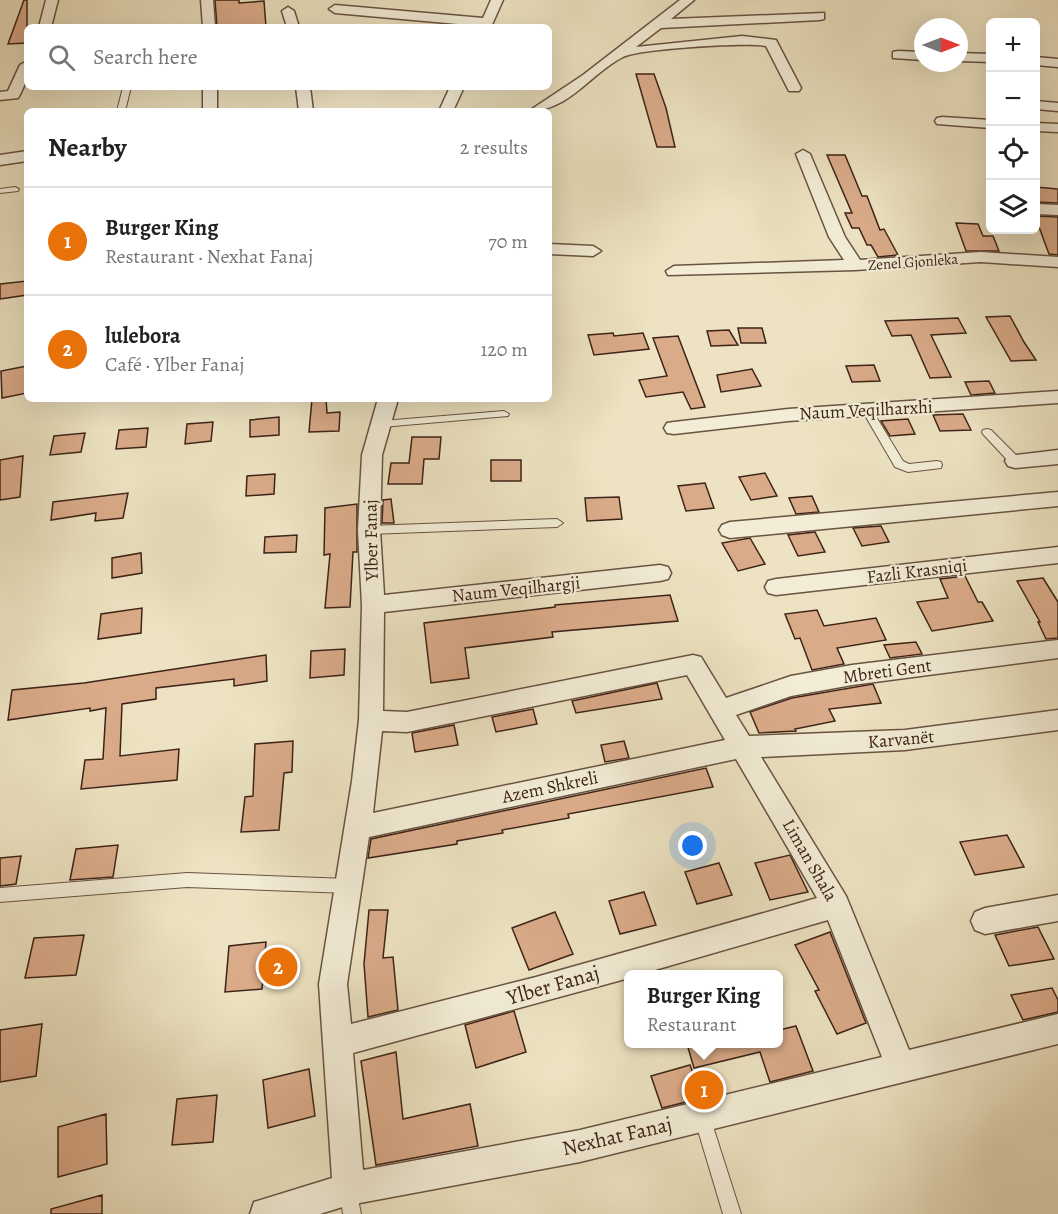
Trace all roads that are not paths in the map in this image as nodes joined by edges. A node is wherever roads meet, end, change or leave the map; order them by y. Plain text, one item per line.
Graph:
1 (52, 0) edge
2 (207, 0) edge
3 (688, 0) edge
4 (495, 1) edge
5 (335, 9) dead end
6 (288, 11) dead end
7 (820, 16) dead end
8 (46, 24) edge
9 (209, 24) edge
10 (292, 24) edge
11 (477, 24) edge
12 (486, 24) edge
13 (657, 24) junction
14 (619, 53) junction
15 (898, 55) dead end
16 (914, 56) edge
17 (968, 57) edge
18 (986, 58) edge
19 (1040, 61) edge
20 (1058, 63) edge
21 (24, 69) edge
22 (794, 88) dead end
23 (126, 90) edge
24 (210, 90) edge
25 (303, 90) edge
26 (456, 90) edge
27 (6, 95) edge
28 (1040, 105) edge
29 (1058, 107) edge
30 (122, 108) edge
31 (210, 108) edge
32 (306, 108) edge
33 (447, 108) edge
34 (541, 108) edge
35 (942, 121) dead end
36 (986, 124) edge
37 (1040, 127) edge
38 (1058, 128) edge
39 (803, 154) dead end
40 (24, 156) edge
41 (0, 160) edge
42 (15, 189) dead end
43 (0, 192) edge
44 (1040, 209) edge
45 (1058, 210) edge
46 (552, 249) edge
47 (593, 251) dead end
48 (1058, 262) edge
49 (855, 265) junction
50 (674, 271) dead end
51 (1058, 397) edge
52 (385, 411) edge
53 (868, 412) junction
54 (504, 414) dead end
55 (674, 428) dead end
56 (987, 432) dead end
57 (1058, 457) edge
58 (1015, 461) joint
59 (937, 465) dead end
60 (1058, 500) edge
61 (557, 523) dead end
62 (369, 530) junction
63 (730, 530) dead end
64 (1058, 555) edge
65 (660, 573) dead end
66 (776, 587) dead end
67 (373, 605) junction
68 (1058, 649) edge
69 (720, 710) junction
70 (371, 720) junction
71 (1058, 720) edge
72 (743, 747) junction
73 (358, 828) junction
74 (348, 886) junction
75 (0, 896) edge
76 (836, 905) junction
77 (1058, 908) edge
78 (985, 921) dead end
79 (1058, 1029) edge
80 (338, 1042) junction
81 (901, 1068) junction
82 (702, 1117) junction
83 (350, 1201) edge
84 (266, 1214) edge
85 (732, 1214) edge

1 - 8 street
2 - 9 street
3 - 13 street
4 - 12 street
5 - 11 street
6 - 10 street
7 - 13 street
13 - 14 street
14 - 22 street
14 - 34 street
15 - 16 street
17 - 18 street
19 - 20 street
21 - 27 street
23 - 30 lane
24 - 31 street
25 - 32 street
26 - 33 street
28 - 29 street
35 - 36 street
37 - 38 street
39 - 49 street, Zenel Gjonleka
40 - 41 street
42 - 43 lane
44 - 45 street
46 - 47 street
48 - 49 street, Zenel Gjonleka
49 - 50 street
51 - 53 street, Naum Veqilharxhi
52 - 54 lane
52 - 62 street, Ylber Fanaj
53 - 55 street, Naum Veqilharxhi
53 - 59 lane
56 - 58 lane
57 - 58 street
60 - 63 street
61 - 62 lane
62 - 67 street, Ylber Fanaj
64 - 66 street, Fazli Krasniqi
65 - 67 street, Naum Veqilhargji
67 - 70 street, Ylber Fanaj
68 - 69 street, Mbreti Gent
69 - 70 street, Liman Shala
69 - 72 street, Liman Shala
70 - 73 street, Ylber Fanaj
71 - 72 street, Karvanët
72 - 73 street, Azem Shkreli
72 - 76 street, Liman Shala
73 - 74 street, Ylber Fanaj
74 - 75 lane
74 - 80 street, Ylber Fanaj
76 - 80 street, Ylber Fanaj
76 - 81 street, Liman Shala
77 - 78 street
79 - 81 street, Nexhat Fanaj
80 - 83 street, Ylber Fanaj
81 - 82 street, Nexhat Fanaj
82 - 83 street, Nexhat Fanaj
82 - 85 lane
83 - 84 street, Nexhat Fanaj

